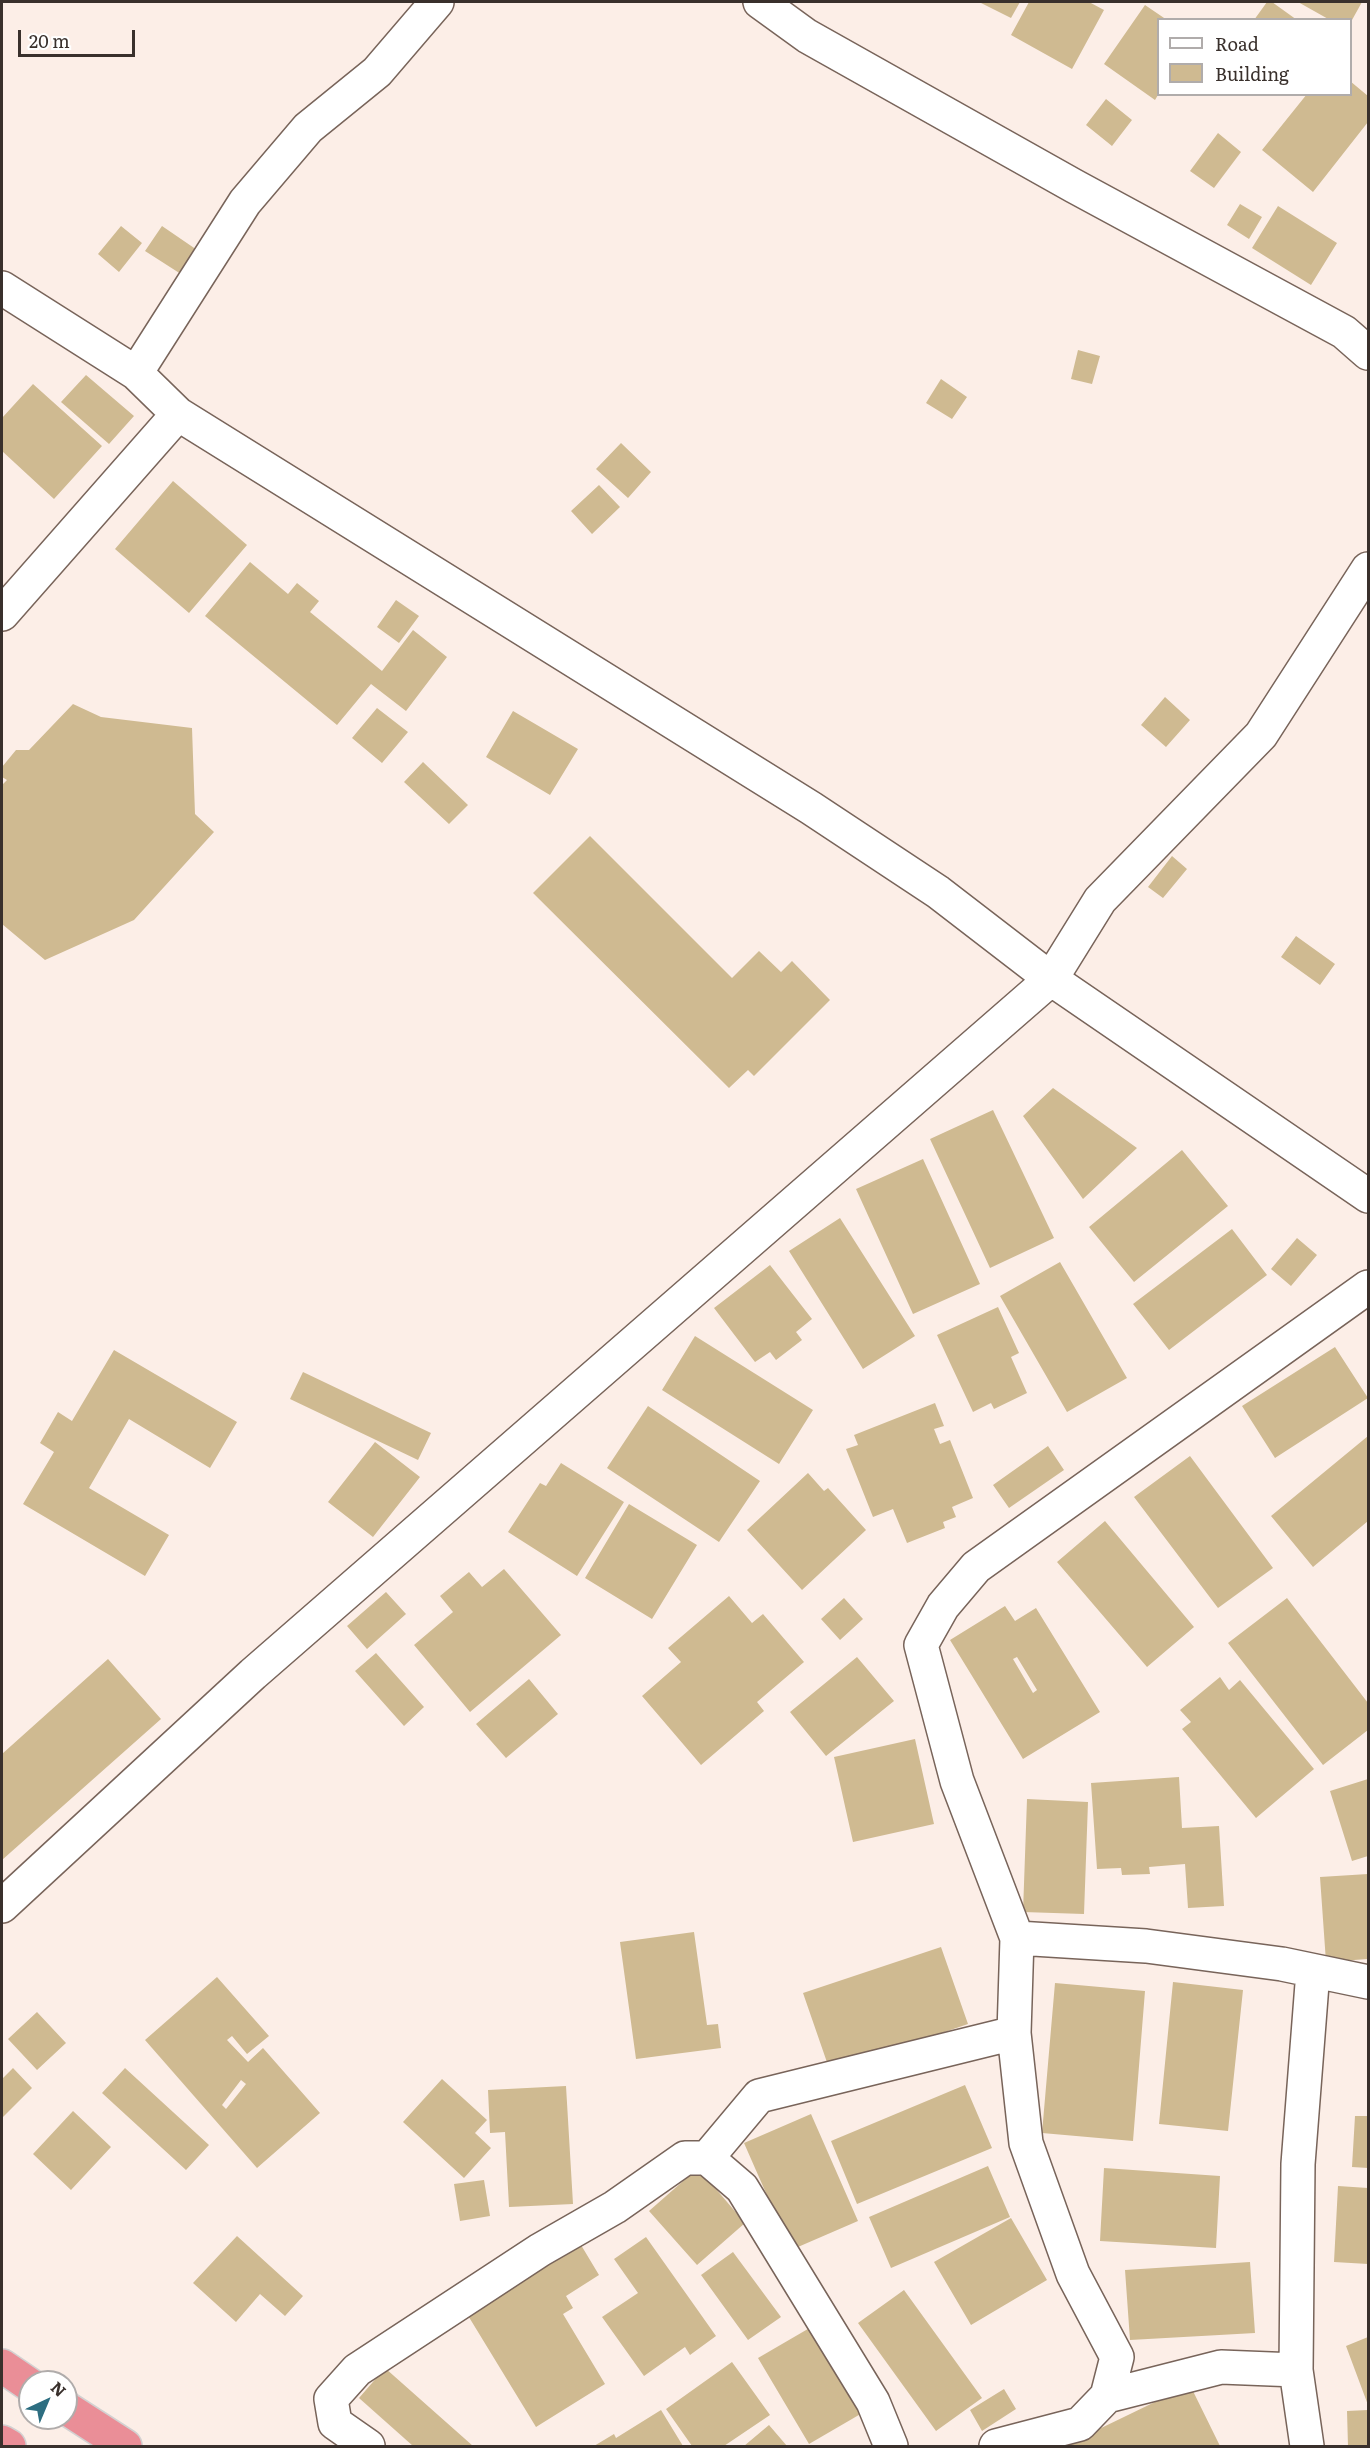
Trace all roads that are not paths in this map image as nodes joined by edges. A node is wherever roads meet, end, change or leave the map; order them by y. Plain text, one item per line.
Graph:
1 (437, 2) edge
2 (760, 2) edge
3 (2, 288) edge
4 (1368, 353) edge
5 (136, 373) junction
6 (178, 414) junction
7 (1368, 569) edge
8 (2, 614) edge
9 (1050, 980) junction
10 (1368, 1196) edge
11 (1368, 1287) edge
12 (2, 1906) edge
13 (1017, 1938) junction
14 (1313, 1971) junction
15 (1368, 1982) edge
16 (1014, 2033) junction
17 (707, 2158) junction
18 (2, 2366) edge
19 (1296, 2370) junction
20 (18, 2377) edge
21 (1107, 2396) junction
22 (78, 2416) edge
23 (2, 2442) edge
24 (9, 2446) edge
25 (125, 2446) edge
26 (368, 2446) edge
27 (891, 2446) edge
28 (996, 2446) edge
29 (1308, 2446) edge

1 - 5 street
2 - 4 street
3 - 5 street
5 - 6 street
6 - 8 street
6 - 9 street
7 - 9 street
9 - 10 street
9 - 12 street
11 - 13 street
13 - 14 street
13 - 16 street
14 - 15 street
14 - 19 street
16 - 17 street
16 - 21 street
17 - 26 street
17 - 27 street
18 - 20 highway
19 - 21 street
19 - 29 street
21 - 28 street
22 - 25 highway
23 - 24 highway

